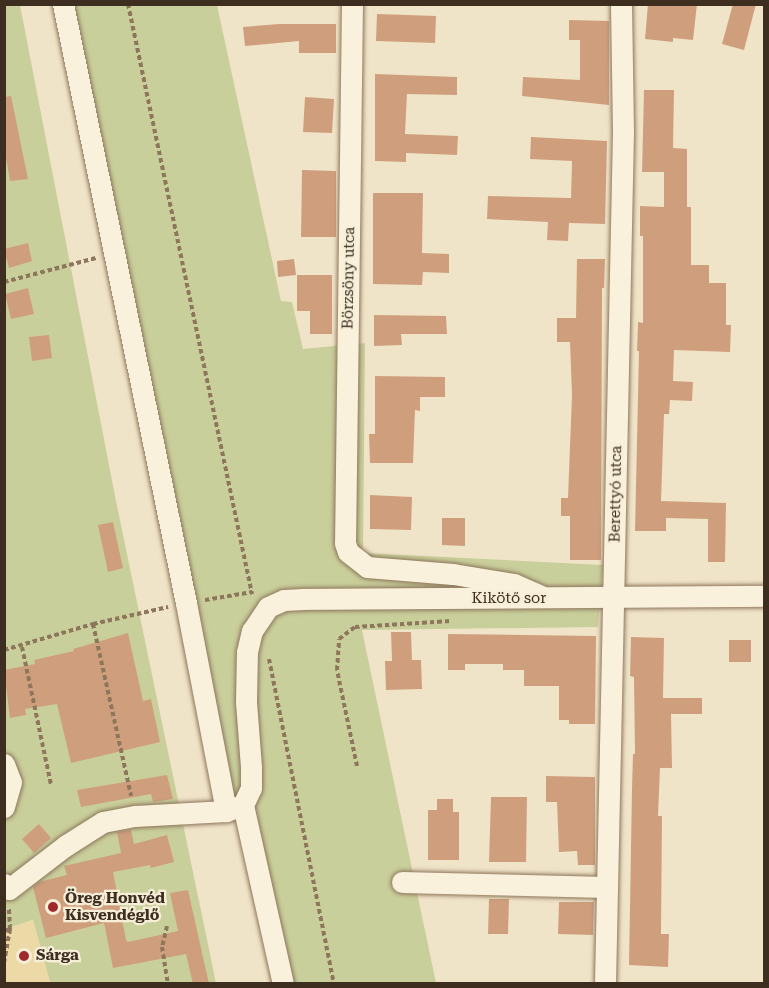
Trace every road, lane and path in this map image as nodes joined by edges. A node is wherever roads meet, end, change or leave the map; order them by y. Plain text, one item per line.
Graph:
1 (63, 4) edge
2 (128, 4) edge
3 (352, 4) edge
4 (621, 4) edge
5 (114, 253) junction
6 (4, 282) edge
7 (252, 592) junction
8 (765, 596) edge
9 (613, 598) junction
10 (547, 599) junction
11 (186, 603) junction
12 (259, 618) junction
13 (457, 620) dead end
14 (93, 624) junction
15 (22, 647) junction
16 (266, 649) dead end
17 (4, 650) edge
18 (4, 764) edge
19 (357, 766) dead end
20 (51, 785) dead end
21 (4, 807) edge
22 (234, 808) junction
23 (135, 816) junction
24 (402, 882) dead end
25 (7, 886) edge
26 (607, 887) junction
27 (168, 926) dead end
28 (10, 929) junction
29 (4, 931) edge
30 (4, 963) edge
31 (168, 984) edge
32 (283, 984) edge
33 (334, 984) edge
34 (605, 984) edge

1 - 5 street
2 - 7 path
3 - 10 street, Börzsöny utca
4 - 9 street, Berettyó utca
5 - 6 path
5 - 11 street
7 - 11 path
7 - 12 path
8 - 9 street, Kikötő sor
9 - 10 street, Kikötő sor
9 - 26 street, Berettyó utca
10 - 12 street, Kikötő sor
11 - 14 path
11 - 22 street
12 - 22 street
13 - 19 path
14 - 15 path
14 - 23 path
15 - 17 path
15 - 20 path
16 - 33 path
18 - 21 street
22 - 23 street
22 - 32 street
23 - 25 street
24 - 26 street
25 - 28 path
26 - 34 street, Berettyó utca
27 - 31 path
28 - 29 path
28 - 30 path

